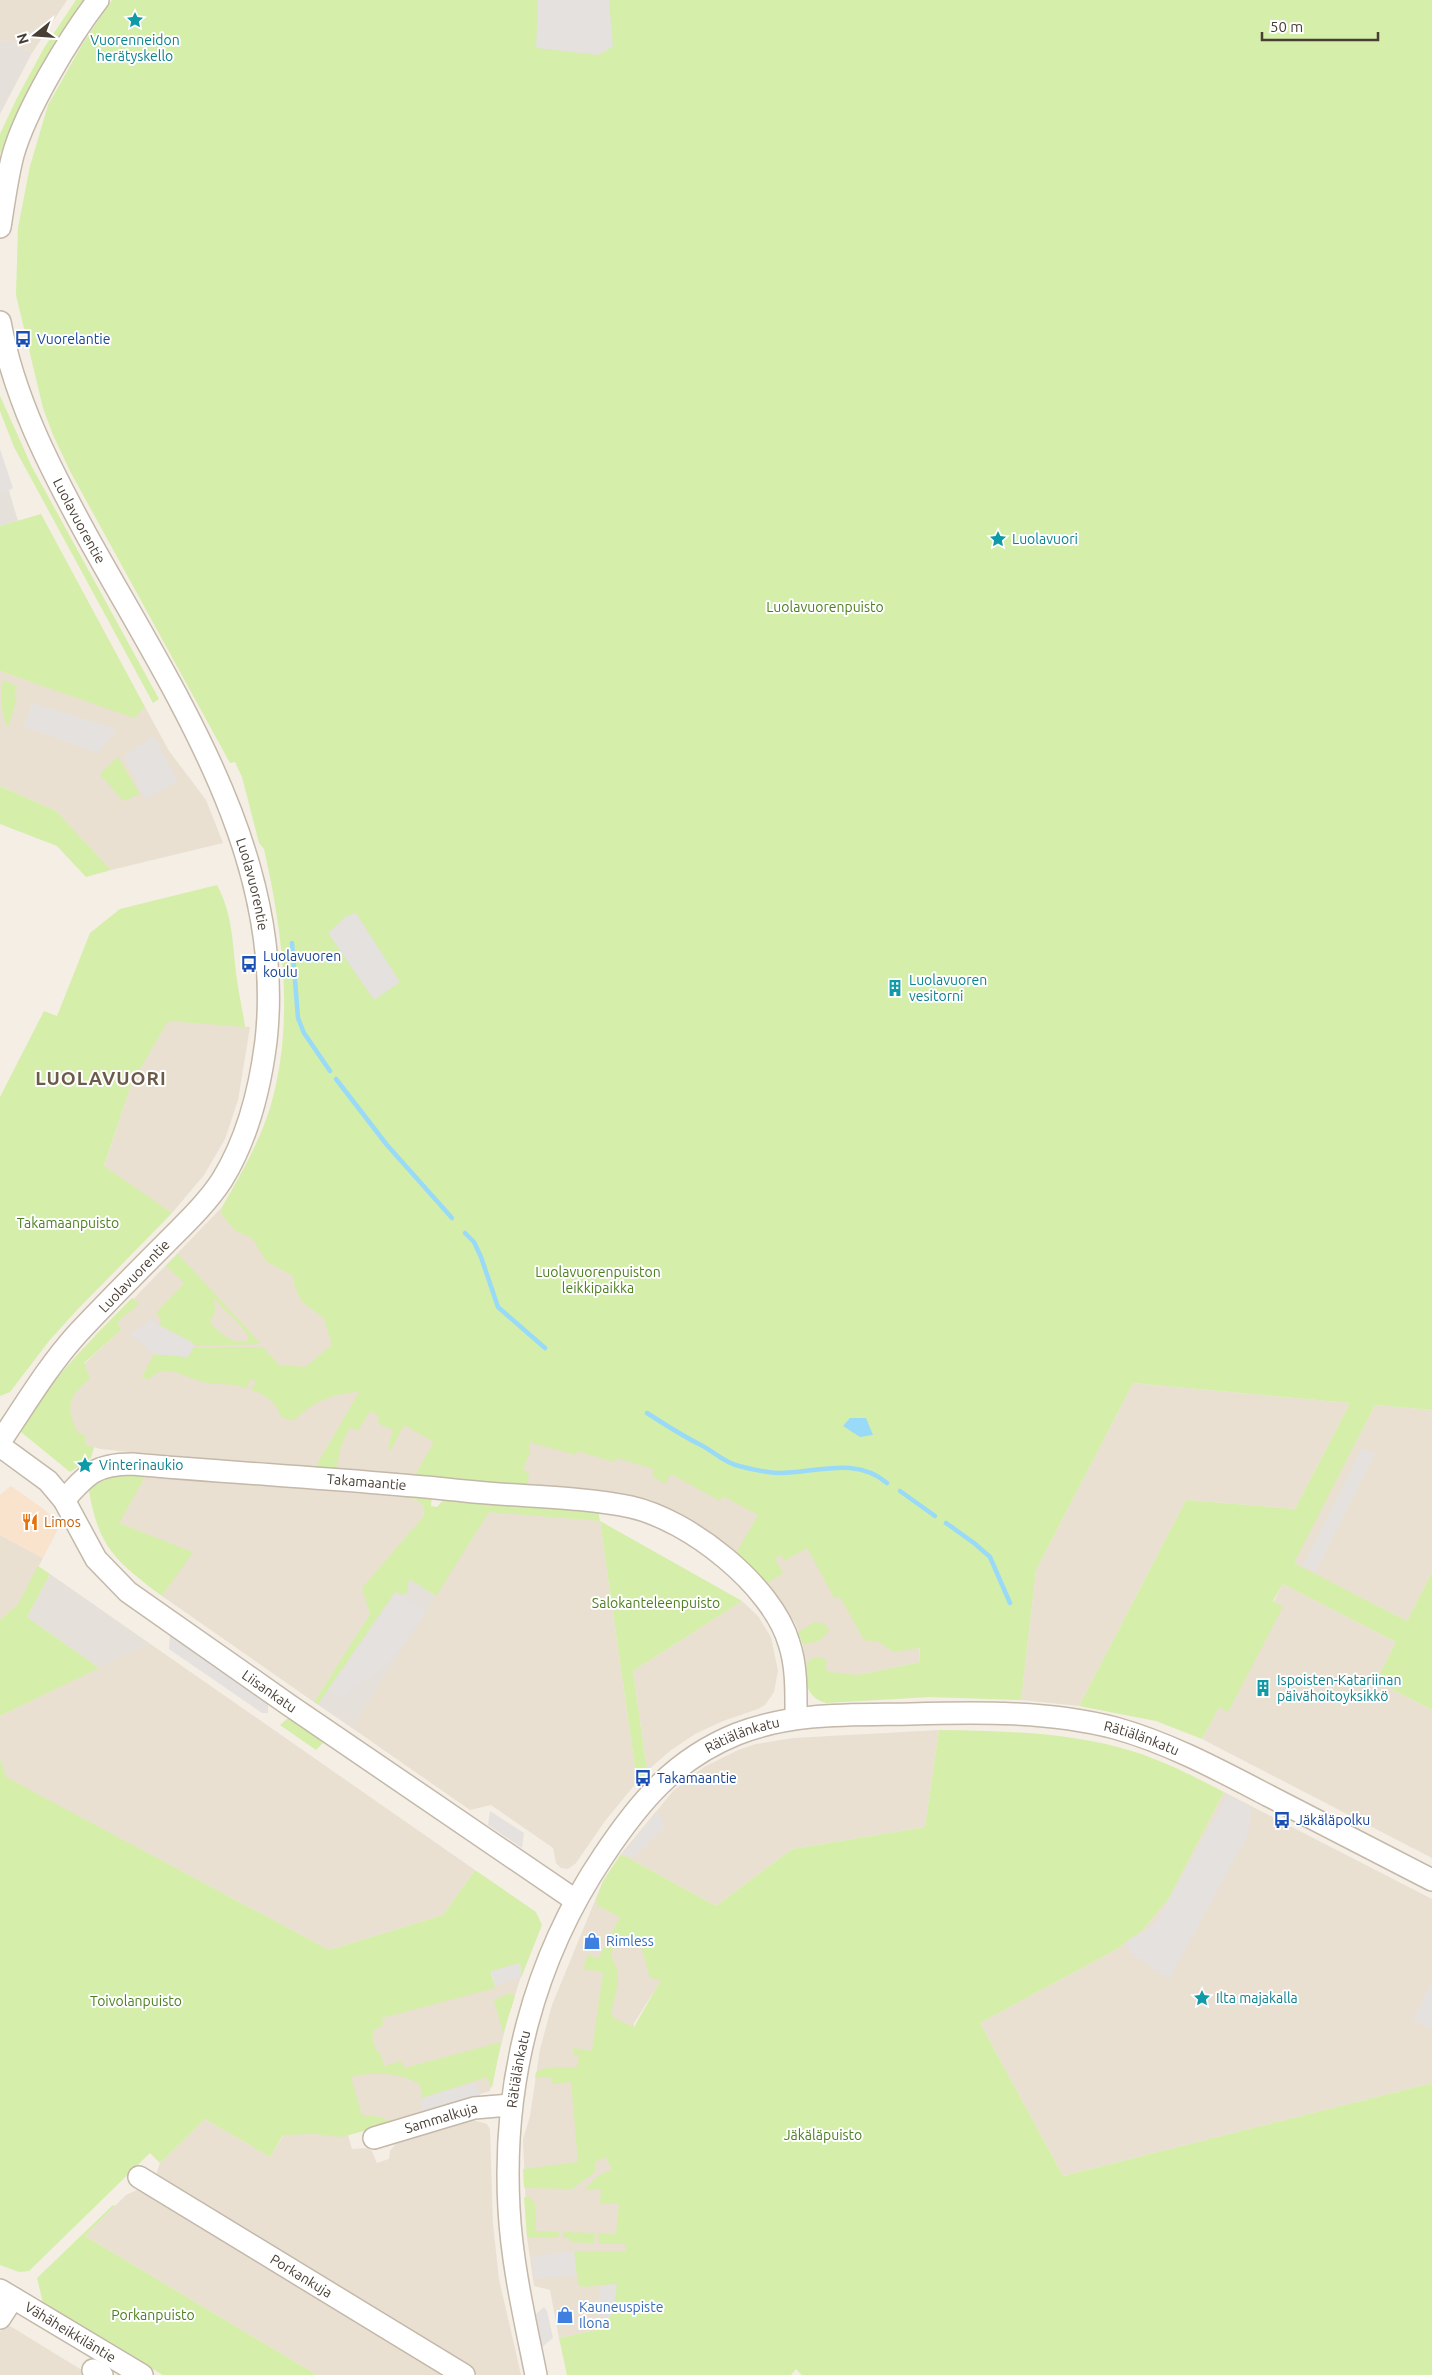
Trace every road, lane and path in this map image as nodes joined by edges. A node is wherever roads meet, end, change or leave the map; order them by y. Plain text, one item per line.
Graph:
1 (98, 0) edge
2 (0, 227) edge
3 (0, 322) edge
4 (0, 1442) edge
5 (0, 1446) edge
6 (64, 1500) junction
7 (796, 1718) junction
8 (1432, 1880) edge
9 (575, 1900) junction
10 (510, 2105) junction
11 (374, 2138) dead end
12 (139, 2177) dead end
13 (7, 2294) edge
14 (0, 2318) edge
15 (142, 2375) edge
16 (464, 2375) edge
17 (536, 2375) edge

1 - 2 street
3 - 4 street, Luolavuorentie
5 - 6 street, Liisankatu
6 - 7 street, Takamaantie
6 - 9 street, Liisankatu
7 - 8 street, Rätiälänkatu
7 - 9 street, Rätiälänkatu
9 - 10 street, Rätiälänkatu
10 - 11 street, Sammalkuja
10 - 17 street, Rätiälänkatu
12 - 16 street, Porkankuja
13 - 14 street
13 - 15 street, Vähäheikkiläntie

